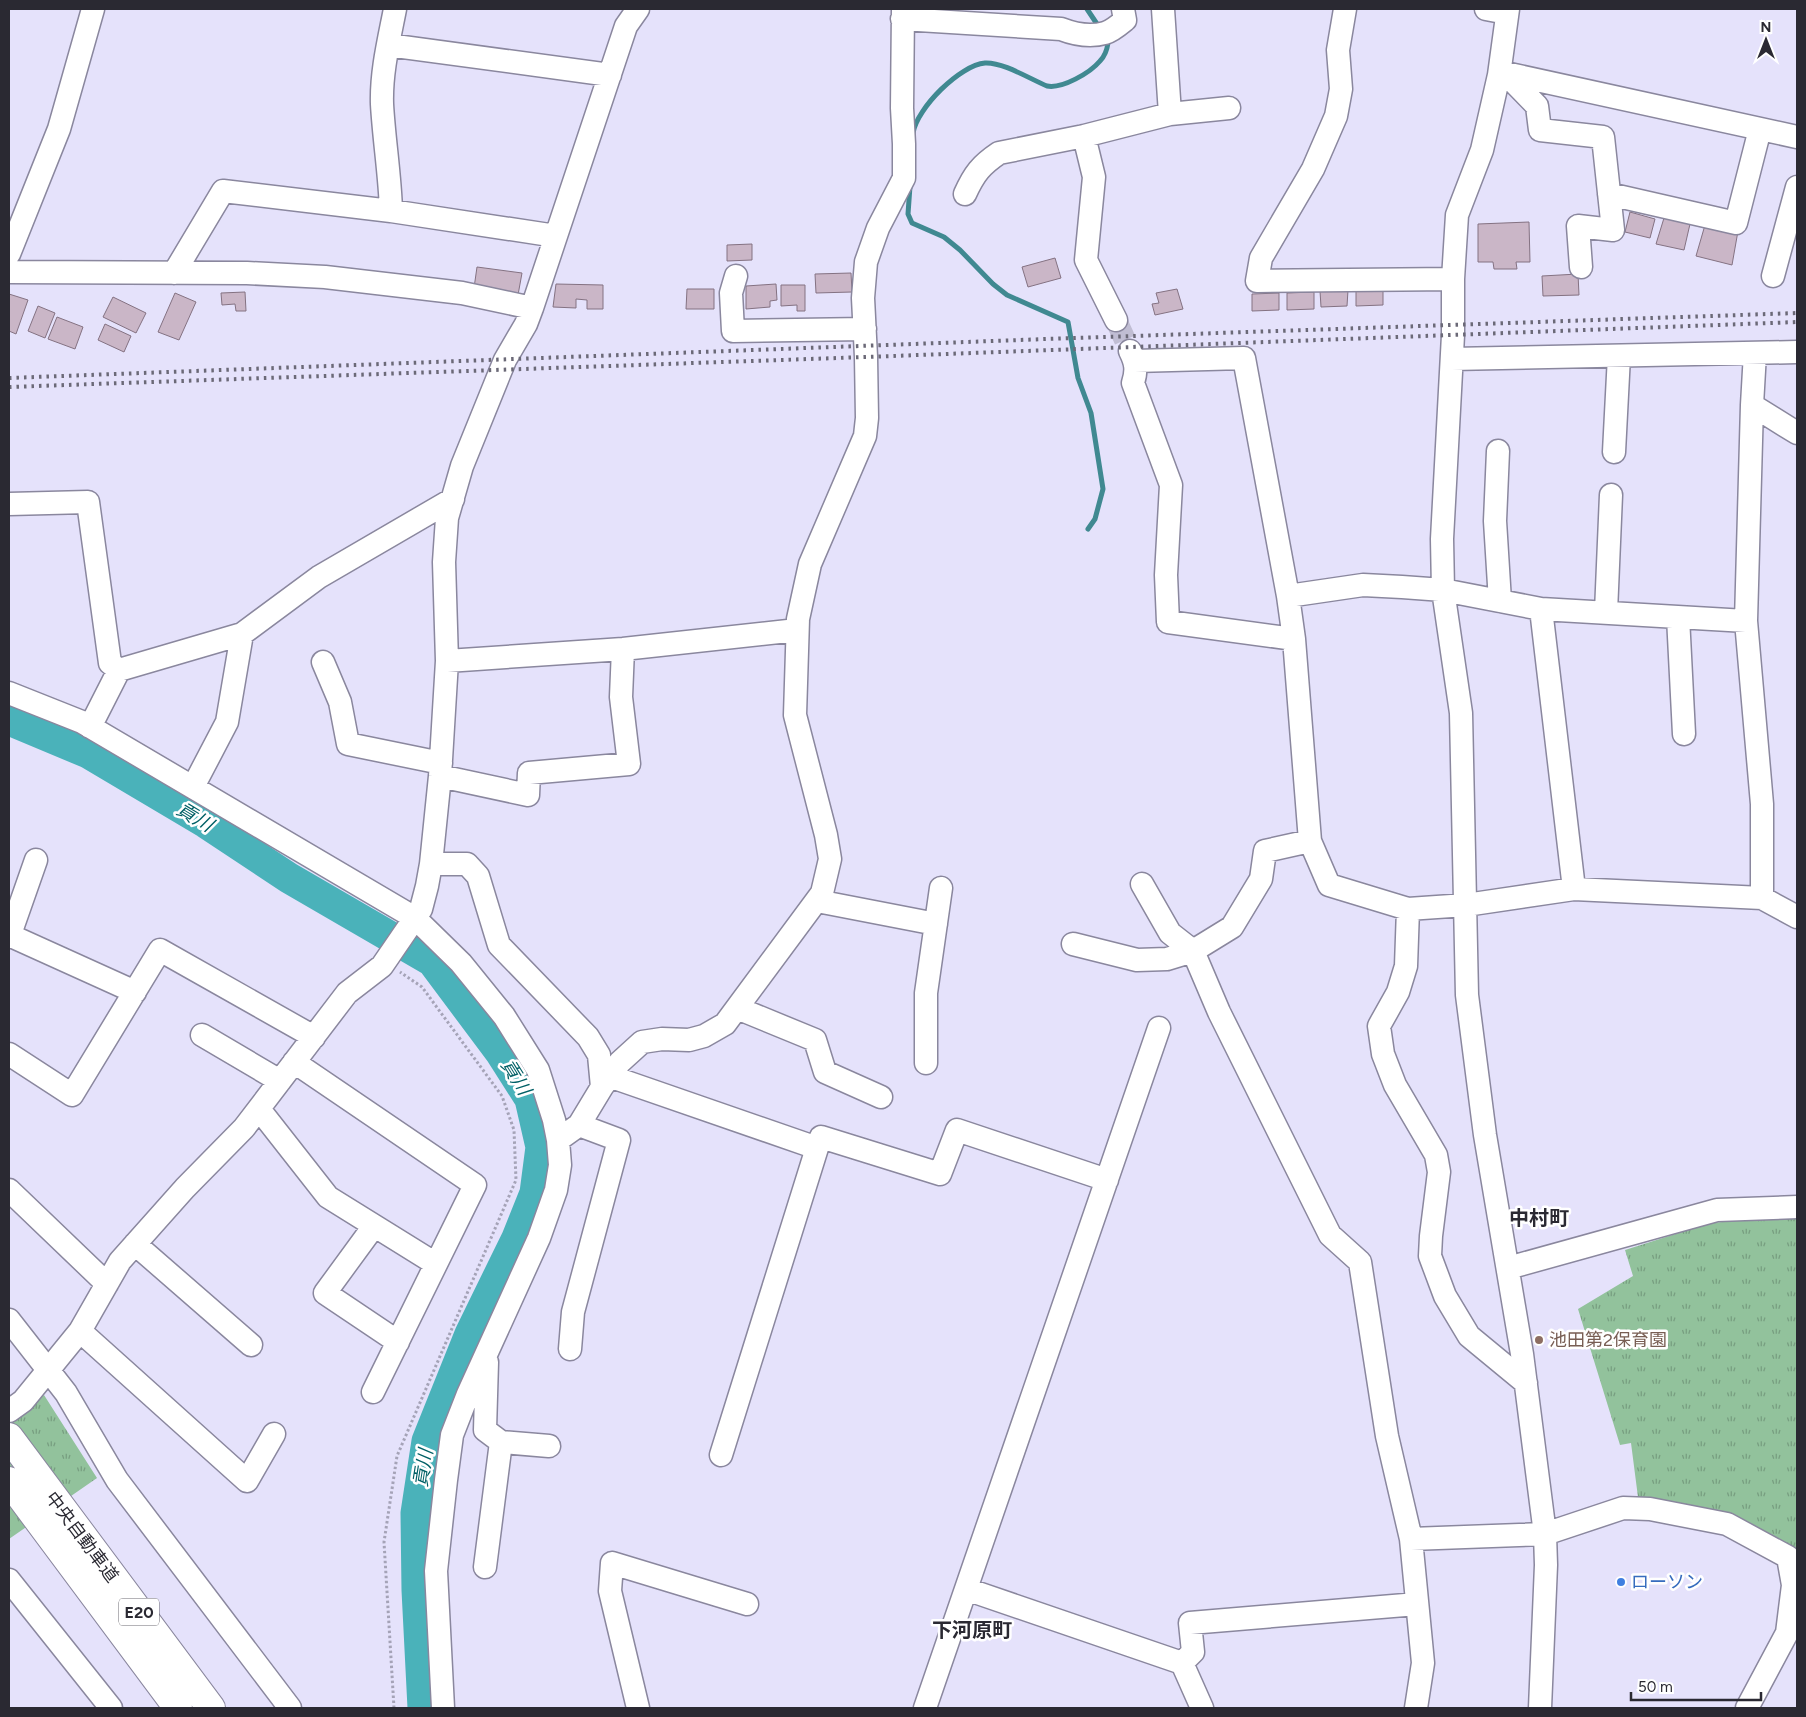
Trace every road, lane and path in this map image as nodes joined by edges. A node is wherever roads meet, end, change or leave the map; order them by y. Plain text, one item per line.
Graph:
1 (93, 9) edge
2 (395, 9) edge
3 (638, 9) edge
4 (1123, 9) edge
5 (1163, 9) edge
6 (1345, 9) edge
7 (1500, 10) edge
8 (903, 14) edge
9 (388, 45) junction
10 (610, 74) junction
11 (1502, 74) junction
12 (1229, 108) dead end
13 (1170, 114) junction
14 (1760, 129) junction
15 (1084, 136) junction
16 (1797, 137) edge
17 (1797, 187) edge
18 (965, 194) dead end
19 (1609, 194) junction
20 (391, 211) junction
21 (556, 236) junction
22 (9, 254) edge
23 (1580, 267) dead end
24 (9, 272) edge
25 (174, 273) junction
26 (736, 276) dead end
27 (1773, 276) dead end
28 (1453, 279) junction
29 (532, 308) junction
30 (1116, 320) tunnel mouth
31 (865, 329) junction
32 (1797, 352) edge
33 (1755, 353) junction
34 (1618, 356) junction
35 (1452, 359) junction
36 (1752, 404) junction
37 (1797, 433) edge
38 (1498, 451) dead end
39 (1614, 452) dead end
40 (1611, 495) dead end
41 (453, 499) junction
42 (9, 504) edge
43 (1443, 590) junction
44 (1288, 596) junction
45 (1500, 601) junction
46 (1541, 609) junction
47 (1606, 612) junction
48 (1678, 617) junction
49 (1746, 621) junction
50 (798, 630) junction
51 (242, 634) junction
52 (1294, 639) junction
53 (623, 650) junction
54 (447, 661) junction
55 (323, 662) dead end
56 (119, 670) junction
57 (9, 693) edge
58 (90, 727) junction
59 (1684, 734) dead end
60 (440, 770) junction
61 (193, 787) junction
62 (1310, 841) junction
63 (36, 860) dead end
64 (431, 864) junction
65 (1142, 884) dead end
66 (941, 888) dead end
67 (1574, 889) junction
68 (1762, 898) junction
69 (817, 901) junction
70 (1466, 905) junction
71 (1408, 910) junction
72 (1797, 917) edge
73 (413, 921) junction
74 (936, 924) junction
75 (9, 936) edge
76 (1073, 944) dead end
77 (1193, 951) junction
78 (389, 956) junction
79 (135, 992) junction
80 (737, 1008) junction
81 (1159, 1028) dead end
82 (202, 1035) dead end
83 (314, 1037) junction
84 (9, 1054) edge
85 (294, 1062) junction
86 (926, 1063) dead end
87 (280, 1081) junction
88 (606, 1081) junction
89 (880, 1097) dead end
90 (259, 1109) junction
91 (579, 1125) junction
92 (558, 1140) junction
93 (817, 1148) junction
94 (1107, 1180) junction
95 (9, 1190) edge
96 (1797, 1207) edge
97 (374, 1226) junction
98 (135, 1244) junction
99 (436, 1264) junction
100 (1508, 1268) junction
101 (107, 1284) junction
102 (9, 1320) edge
103 (80, 1331) junction
104 (398, 1342) junction
105 (251, 1345) dead end
106 (570, 1349) dead end
107 (487, 1350) junction
108 (48, 1370) junction
109 (1526, 1383) junction
110 (373, 1392) dead end
111 (9, 1411) edge
112 (274, 1434) dead end
113 (9, 1437) edge
114 (501, 1442) junction
115 (549, 1446) dead end
116 (721, 1455) dead end
117 (9, 1481) edge
118 (57, 1524) junction
119 (1545, 1534) junction
120 (1411, 1539) junction
121 (485, 1567) dead end
122 (9, 1580) edge
123 (966, 1589) junction
124 (747, 1604) dead end
125 (1417, 1604) junction
126 (1792, 1634) edge
127 (1182, 1663) junction
128 (110, 1708) edge
129 (178, 1708) edge
130 (211, 1708) edge
131 (290, 1708) edge
132 (394, 1708) edge
133 (443, 1708) edge
134 (638, 1708) edge
135 (925, 1708) edge
136 (1202, 1708) edge
137 (1416, 1708) edge
138 (1540, 1708) edge
139 (1747, 1708) edge

1 - 22 street
2 - 9 street
3 - 10 street
4 - 8 street
5 - 13 street
6 - 28 street
7 - 11 street
8 - 31 street
9 - 10 street
9 - 20 street
10 - 21 street
11 - 14 street
11 - 19 street
11 - 28 street
12 - 13 street
13 - 15 street
14 - 16 street
14 - 19 street
15 - 18 street
15 - 30 street
17 - 27 street
19 - 23 street
20 - 21 street
20 - 25 street
21 - 29 street
24 - 25 street
25 - 29 street
26 - 31 street
28 - 35 street
29 - 41 street
31 - 50 street
32 - 33 street
33 - 34 street
33 - 36 street
34 - 35 street
34 - 39 street
35 - 43 street
36 - 37 street
36 - 49 street
38 - 45 street
40 - 47 street
41 - 51 street
41 - 54 street
42 - 56 street
43 - 44 street
43 - 45 street
43 - 70 street
44 - 52 street
44 - 52 street
45 - 46 street
46 - 47 street
46 - 67 street
47 - 48 street
48 - 49 street
48 - 59 street
49 - 68 street
50 - 53 street
50 - 69 street
51 - 56 street
51 - 61 street
52 - 62 street
53 - 54 street
53 - 60 street
54 - 60 street
55 - 60 street
56 - 58 street
57 - 58 street
58 - 61 street
60 - 64 street
61 - 73 street
62 - 71 street
62 - 77 street
63 - 75 street
64 - 73 street
64 - 88 street
65 - 77 street
66 - 74 street
67 - 68 street
67 - 70 street
68 - 72 street
69 - 74 street
69 - 80 street
70 - 71 street
70 - 100 street
71 - 109 street
73 - 78 street
73 - 92 street
74 - 86 street
75 - 79 street
76 - 77 street
77 - 120 street
78 - 83 street
78 - 132 path
79 - 83 street
79 - 84 street
80 - 88 street
80 - 89 street
81 - 94 street
82 - 87 street
83 - 85 street
85 - 87 street
85 - 99 street
87 - 90 street
88 - 91 street
88 - 93 street
90 - 97 street
90 - 98 street
91 - 92 street
91 - 106 street
92 - 107 street
93 - 94 street
93 - 116 street
94 - 123 street
95 - 101 street
96 - 100 street
97 - 99 street
97 - 104 street
98 - 101 street
98 - 105 street
99 - 104 street
100 - 109 street
101 - 103 street
102 - 108 street
103 - 108 street
103 - 112 street
104 - 110 street
107 - 114 street
107 - 133 street
108 - 111 street
108 - 131 street
109 - 119 street
113 - 118 highway, 中央自動車道 / E20
114 - 115 street
114 - 121 street
117 - 118 highway, 中央自動車道 / E20
118 - 129 highway, 中央自動車道 / E20
118 - 130 highway, 中央自動車道 / E20
119 - 120 street
119 - 126 street
119 - 138 street
120 - 125 street
122 - 128 street
123 - 127 street
123 - 135 street
124 - 134 street
125 - 127 street
125 - 137 street
126 - 139 street
127 - 136 street

